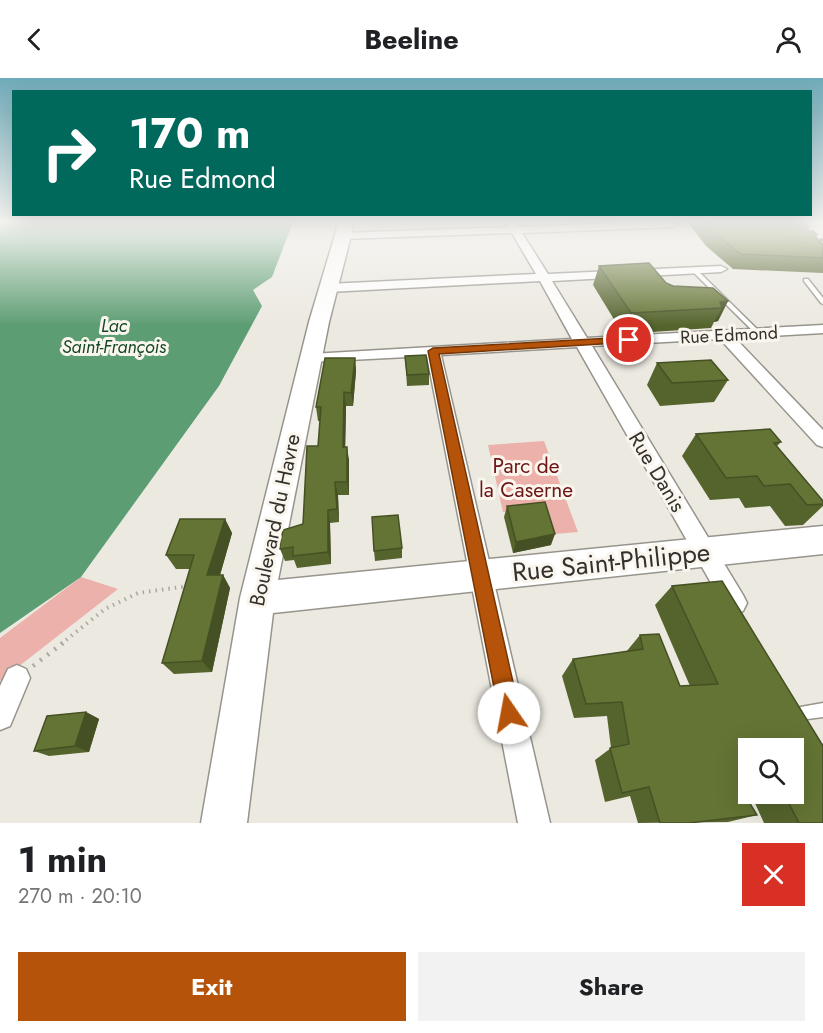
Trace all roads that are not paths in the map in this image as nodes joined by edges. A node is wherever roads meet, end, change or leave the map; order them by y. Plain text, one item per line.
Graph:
1 (336, 257) edge
2 (531, 257) edge
3 (721, 269) dead end
4 (694, 270) junction
5 (543, 277) junction
6 (806, 280) dead end
7 (328, 288) junction
8 (823, 302) edge
9 (823, 329) edge
10 (758, 333) junction
11 (724, 335) junction
12 (581, 343) junction
13 (433, 351) junction
14 (311, 358) junction
15 (823, 441) edge
16 (823, 540) edge
17 (705, 552) junction
18 (480, 575) junction
19 (257, 598) junction
20 (746, 622) edge
21 (17, 678) road end
22 (0, 717) edge
23 (224, 823) edge
24 (534, 823) edge

1 - 7 street, Boulevard du Havre
2 - 5 street, Rue Danis
3 - 4 street
4 - 5 street
4 - 10 lane
5 - 7 street
5 - 12 street, Rue Danis
6 - 8 lane
7 - 14 street, Boulevard du Havre
9 - 10 street, Rue Edmond
10 - 11 street, Rue Edmond
11 - 12 street, Rue Edmond
11 - 15 street
12 - 13 street, Rue Edmond
12 - 17 street, Rue Danis
13 - 14 street, Rue Edmond
13 - 18 street
14 - 19 street, Boulevard du Havre
16 - 17 street, Rue Saint-Philippe
17 - 18 street, Rue Saint-Philippe
17 - 20 street, Rue Danis
18 - 19 street, Rue Saint-Philippe
18 - 24 street
19 - 23 street, Boulevard du Havre
21 - 22 street

